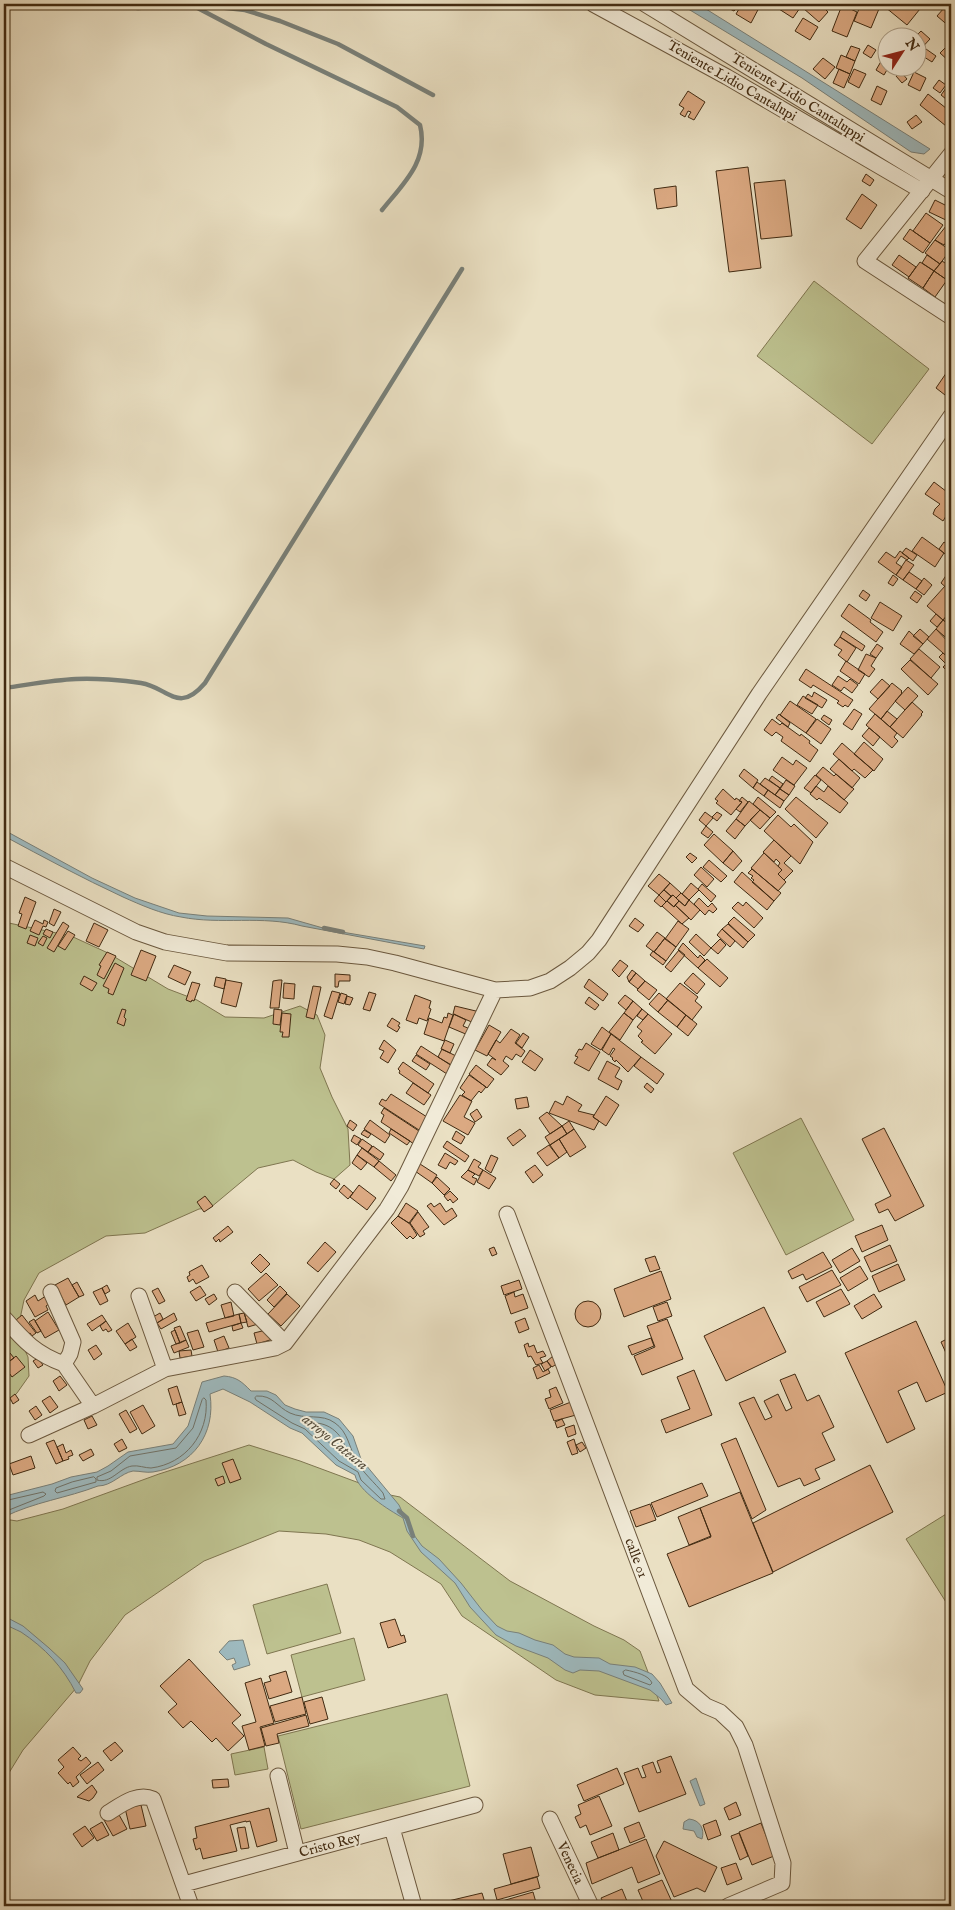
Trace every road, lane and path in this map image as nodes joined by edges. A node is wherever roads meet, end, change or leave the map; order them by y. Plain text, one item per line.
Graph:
1 (594, 4) edge
2 (645, 4) edge
3 (951, 154) edge
4 (926, 186) junction
5 (951, 191) edge
6 (951, 317) edge
7 (951, 416) edge
8 (4, 866) edge
9 (495, 990) junction
10 (507, 1214) dead end
11 (51, 1292) dead end
12 (235, 1292) dead end
13 (139, 1296) dead end
14 (5, 1319) dead end
15 (285, 1343) junction
16 (64, 1364) junction
17 (165, 1369) junction
18 (93, 1406) junction
19 (29, 1435) dead end
20 (278, 1776) dead end
21 (475, 1805) dead end
22 (108, 1813) dead end
23 (550, 1819) dead end
24 (392, 1828) junction
25 (297, 1853) junction
26 (184, 1884) junction
27 (190, 1906) edge
28 (414, 1906) edge
29 (591, 1906) edge
30 (728, 1906) edge

1 - 4 street, Teniente Lidio Cantalupi
2 - 4 street, Teniente Lidio Cantaluppi
3 - 4 street
4 - 5 street, Teniente Lidio Cantaluppi
4 - 6 street
7 - 9 street
8 - 9 street
9 - 15 street
10 - 30 street, calle 01
11 - 16 street
12 - 15 street
13 - 17 street
14 - 16 street
15 - 17 street
16 - 18 street
17 - 18 street
18 - 19 street
20 - 25 street
21 - 24 street, Cristo Rey
22 - 26 street
23 - 29 street, Venecia
24 - 25 street, Cristo Rey
24 - 28 street
25 - 26 street, Cristo Rey
26 - 27 street

